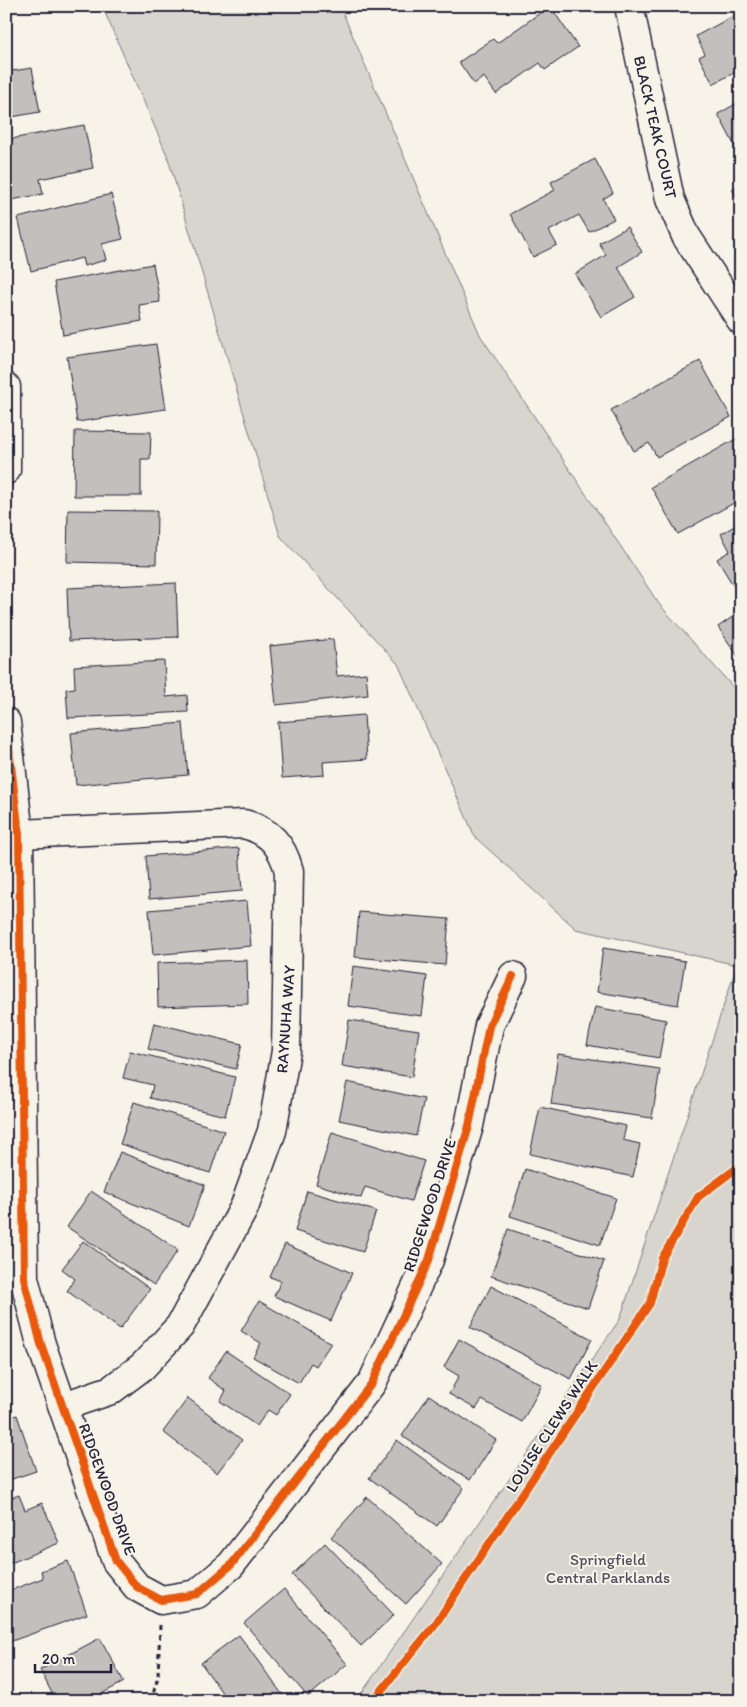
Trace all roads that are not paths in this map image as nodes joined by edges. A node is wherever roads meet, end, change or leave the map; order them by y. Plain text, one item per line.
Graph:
1 (630, 6) edge
2 (741, 320) edge
3 (6, 387) edge
4 (6, 470) edge
5 (6, 722) edge
6 (19, 834) junction
7 (513, 976) dead end
8 (64, 1406) junction

1 - 2 street, BLACK TEAK COURT
3 - 4 street
5 - 6 street, RIDGEWOOD DRIVE
6 - 8 street, RIDGEWOOD DRIVE
6 - 8 street, RAYNUHA WAY
7 - 8 street, RIDGEWOOD DRIVE

